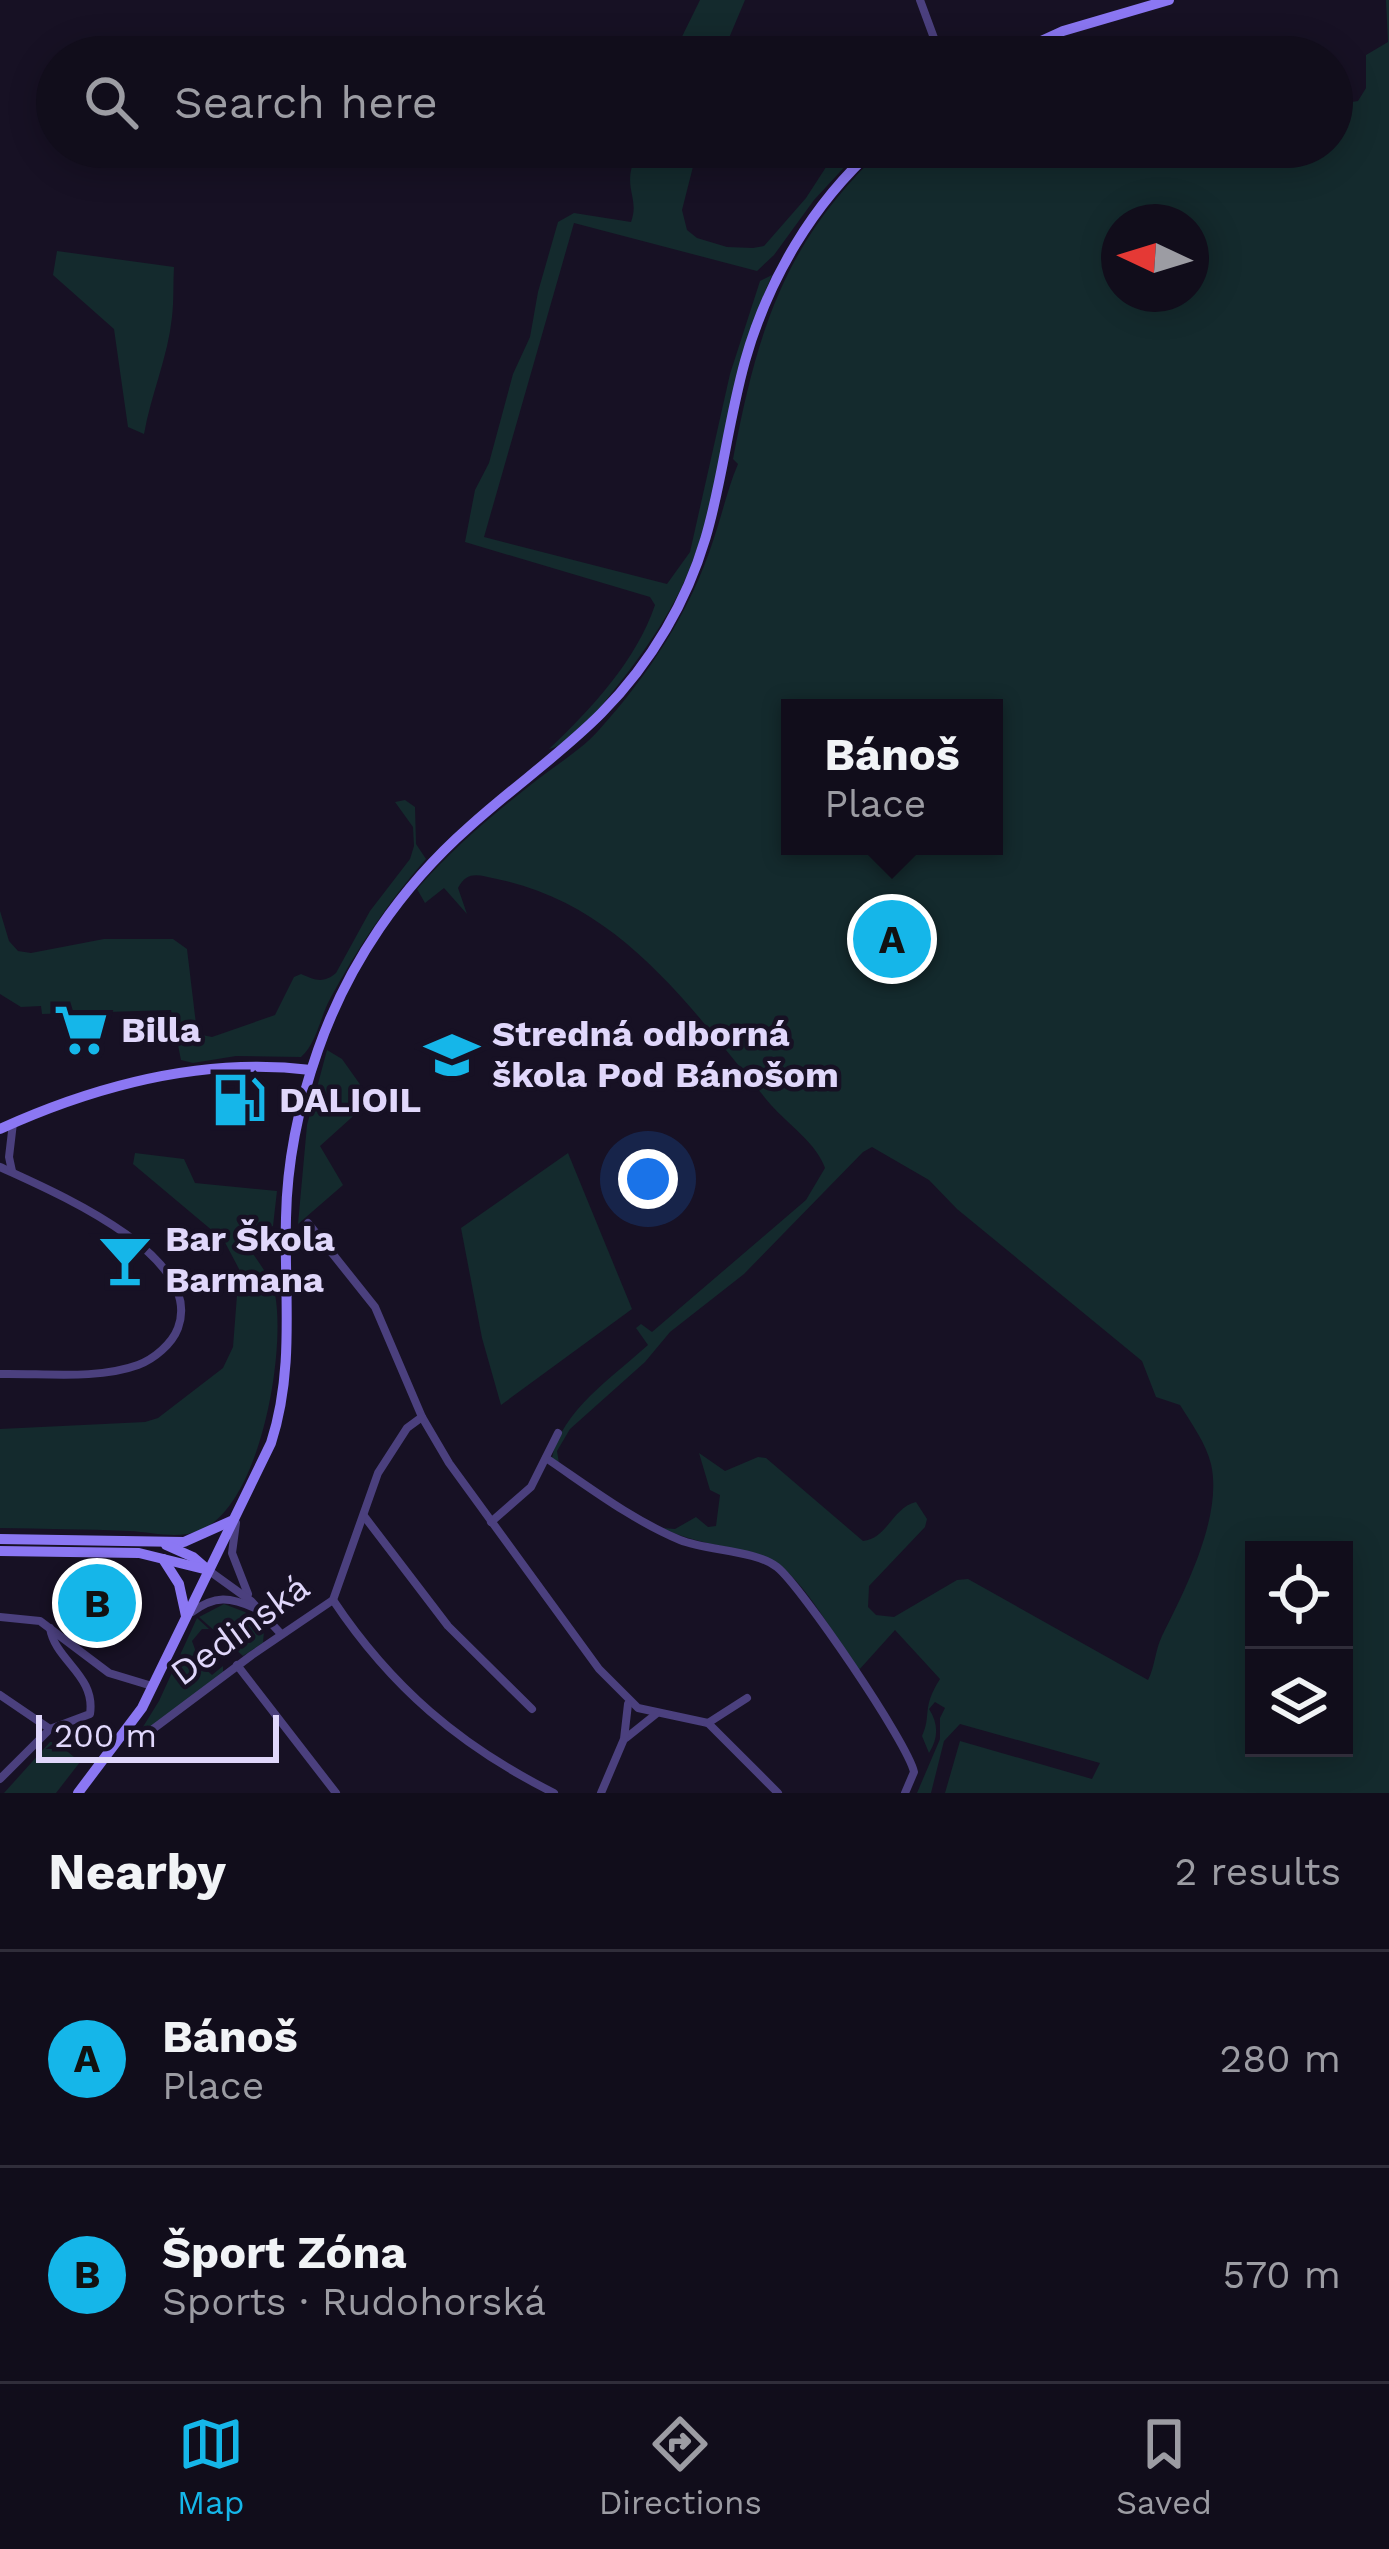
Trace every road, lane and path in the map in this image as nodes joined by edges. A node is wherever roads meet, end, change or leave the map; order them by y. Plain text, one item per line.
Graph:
1 (920, 0) edge
2 (1168, 0) edge
3 (933, 36) edge
4 (1052, 36) edge
5 (857, 168) edge
6 (311, 1070) junction
7 (14, 1123) junction
8 (0, 1129) edge
9 (0, 1167) edge
10 (12, 1173) junction
11 (308, 1223) dead end
12 (0, 1374) edge
13 (422, 1418) junction
14 (558, 1433) dead end
15 (546, 1459) junction
16 (238, 1515) junction
17 (363, 1515) junction
18 (491, 1522) junction
19 (0, 1539) edge
20 (161, 1543) junction
21 (0, 1552) edge
22 (163, 1559) junction
23 (208, 1570) junction
24 (333, 1600) junction
25 (251, 1601) junction
26 (259, 1610) junction
27 (186, 1616) junction
28 (0, 1617) edge
29 (50, 1628) junction
30 (280, 1634) junction
31 (237, 1665) junction
32 (154, 1686) junction
33 (0, 1695) edge
34 (747, 1698) dead end
35 (628, 1702) junction
36 (532, 1709) dead end
37 (656, 1714) junction
38 (708, 1723) junction
39 (50, 1729) junction
40 (624, 1739) junction
41 (133, 1744) dead end
42 (0, 1779) edge
43 (78, 1793) edge
44 (336, 1793) edge
45 (554, 1793) edge
46 (601, 1793) edge
47 (778, 1793) edge
48 (905, 1793) edge

1 - 3 street
2 - 4 street
5 - 6 street
6 - 7 street
6 - 16 street
7 - 8 street
7 - 10 street
9 - 10 street
10 - 12 street
11 - 13 street
13 - 17 street, Dedinská
13 - 18 street
14 - 15 street
15 - 18 street
15 - 48 street
16 - 20 street
16 - 23 street
16 - 25 street
17 - 24 street, Dedinská
17 - 36 street
18 - 35 street
19 - 20 street
20 - 23 street
21 - 22 street
22 - 23 street
22 - 27 street
23 - 25 street
23 - 27 street
24 - 30 street, Dedinská
24 - 45 street
25 - 26 street
26 - 27 street
26 - 30 street
27 - 32 street
28 - 29 street
29 - 32 street
29 - 39 street
30 - 31 street, Dedinská
31 - 41 street, Dedinská
31 - 44 street
32 - 43 street
33 - 39 street
34 - 38 street
35 - 37 street
35 - 40 street
37 - 38 street
37 - 40 street
38 - 47 street
39 - 42 street
40 - 46 street

